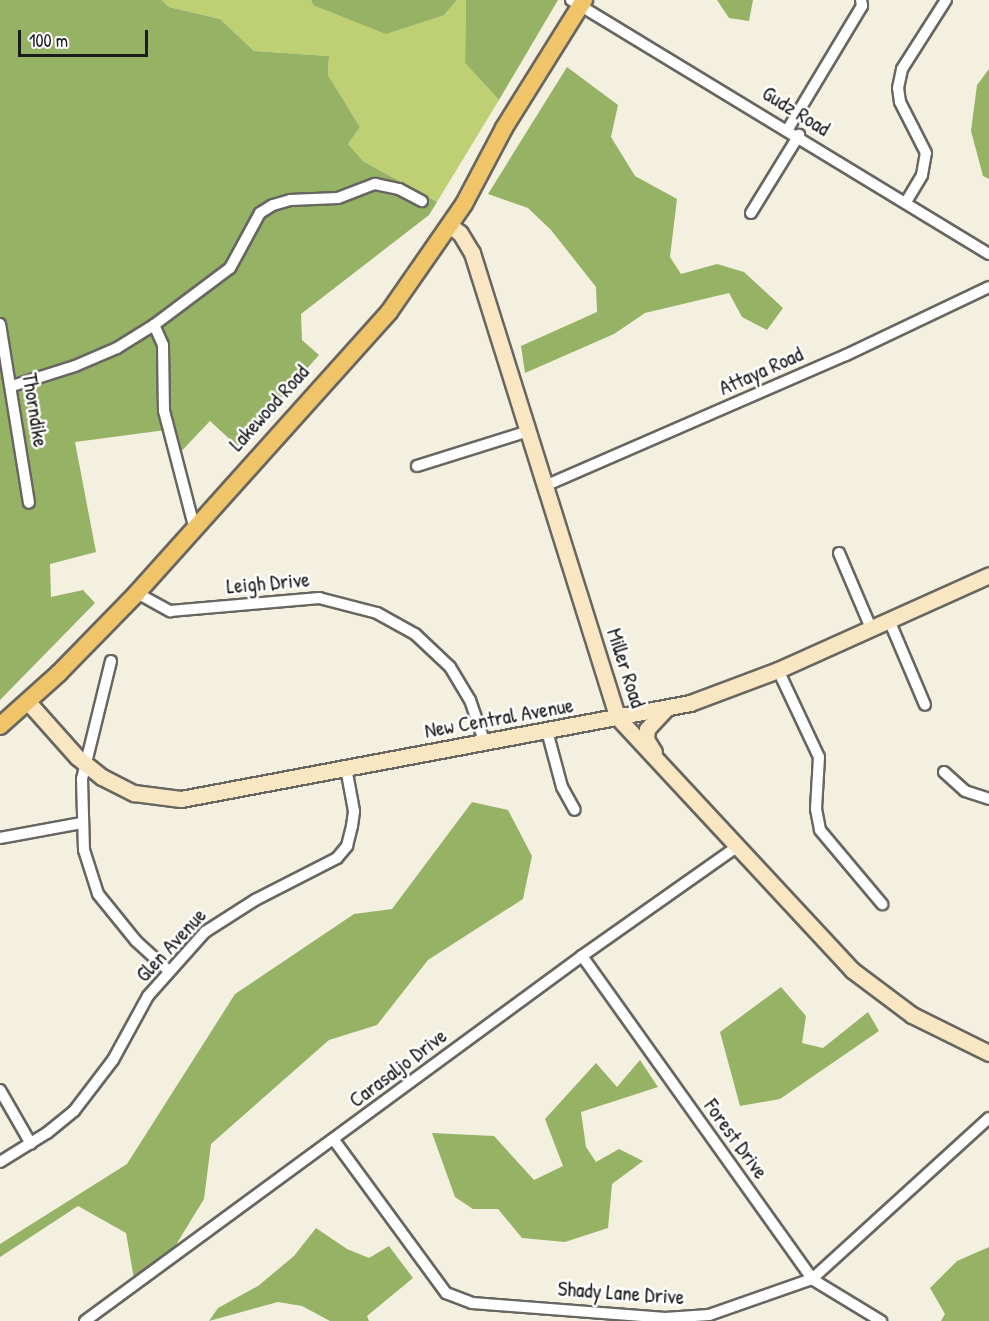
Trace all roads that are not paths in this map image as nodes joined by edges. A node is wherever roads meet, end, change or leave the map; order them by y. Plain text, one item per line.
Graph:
1 (861, 0) edge
2 (946, 0) edge
3 (579, 2) edge
4 (788, 129) junction
5 (800, 135) junction
6 (422, 201) dead end
7 (906, 202) junction
8 (751, 213) dead end
9 (450, 226) junction
10 (989, 254) edge
11 (989, 287) edge
12 (0, 324) edge
13 (154, 325) junction
14 (12, 386) junction
15 (529, 431) junction
16 (417, 466) dead end
17 (547, 485) junction
18 (29, 503) dead end
19 (194, 526) junction
20 (839, 553) dead end
21 (989, 575) edge
22 (137, 593) junction
23 (889, 620) junction
24 (871, 628) junction
25 (111, 661) dead end
26 (778, 670) junction
27 (28, 702) junction
28 (925, 705) dead end
29 (667, 708) junction
30 (618, 718) junction
31 (0, 726) edge
32 (547, 730) junction
33 (484, 741) junction
34 (85, 764) junction
35 (345, 768) junction
36 (667, 772) junction
37 (944, 772) dead end
38 (989, 799) edge
39 (575, 810) dead end
40 (82, 823) junction
41 (0, 838) edge
42 (735, 848) junction
43 (882, 904) dead end
44 (582, 956) junction
45 (169, 971) junction
46 (989, 1053) edge
47 (0, 1090) edge
48 (989, 1118) edge
49 (334, 1140) junction
50 (31, 1144) junction
51 (0, 1162) edge
52 (812, 1280) junction
53 (85, 1321) edge
54 (881, 1321) edge

1 - 4 street
2 - 7 street
3 - 4 street, Gudz Road
3 - 9 main road, Lakewood Road
4 - 5 street, Gudz Road
5 - 7 street, Gudz Road
5 - 8 street
6 - 13 street
7 - 10 street, Gudz Road
9 - 15 street, Miller Road
9 - 19 main road, Lakewood Road
11 - 17 street, Attaya Road
12 - 14 street, Thorndike
13 - 14 street
13 - 19 street
14 - 18 street, Thorndike
15 - 16 street
15 - 17 street, Miller Road
17 - 30 street, Miller Road
19 - 22 main road, Lakewood Road
20 - 24 street
21 - 23 street, New Central Avenue
22 - 27 main road, Lakewood Road
22 - 33 street, Leigh Drive
23 - 24 street, New Central Avenue
23 - 28 street
24 - 26 street, New Central Avenue
25 - 34 street
26 - 29 street, New Central Avenue
26 - 43 street
27 - 31 main road, Lakewood Road
27 - 34 street, New Central Avenue
29 - 30 street, New Central Avenue
29 - 36 street
30 - 32 street, New Central Avenue
30 - 36 street, Miller Road
32 - 33 street, New Central Avenue
32 - 39 street
33 - 35 street, New Central Avenue
34 - 35 street, New Central Avenue
34 - 40 street
35 - 45 street, Glen Avenue
36 - 42 street, Miller Road
37 - 38 street
40 - 41 street
40 - 45 street
42 - 44 street, Carasaljo Drive
42 - 46 street, Miller Road
44 - 49 street, Carasaljo Drive
44 - 52 street, Forest Drive
45 - 50 street, Glen Avenue
47 - 50 street
48 - 52 street, Shady Lane Drive
49 - 52 street, Shady Lane Drive
49 - 53 street, Carasaljo Drive
50 - 51 street, Glen Avenue
52 - 54 street, Forest Drive

